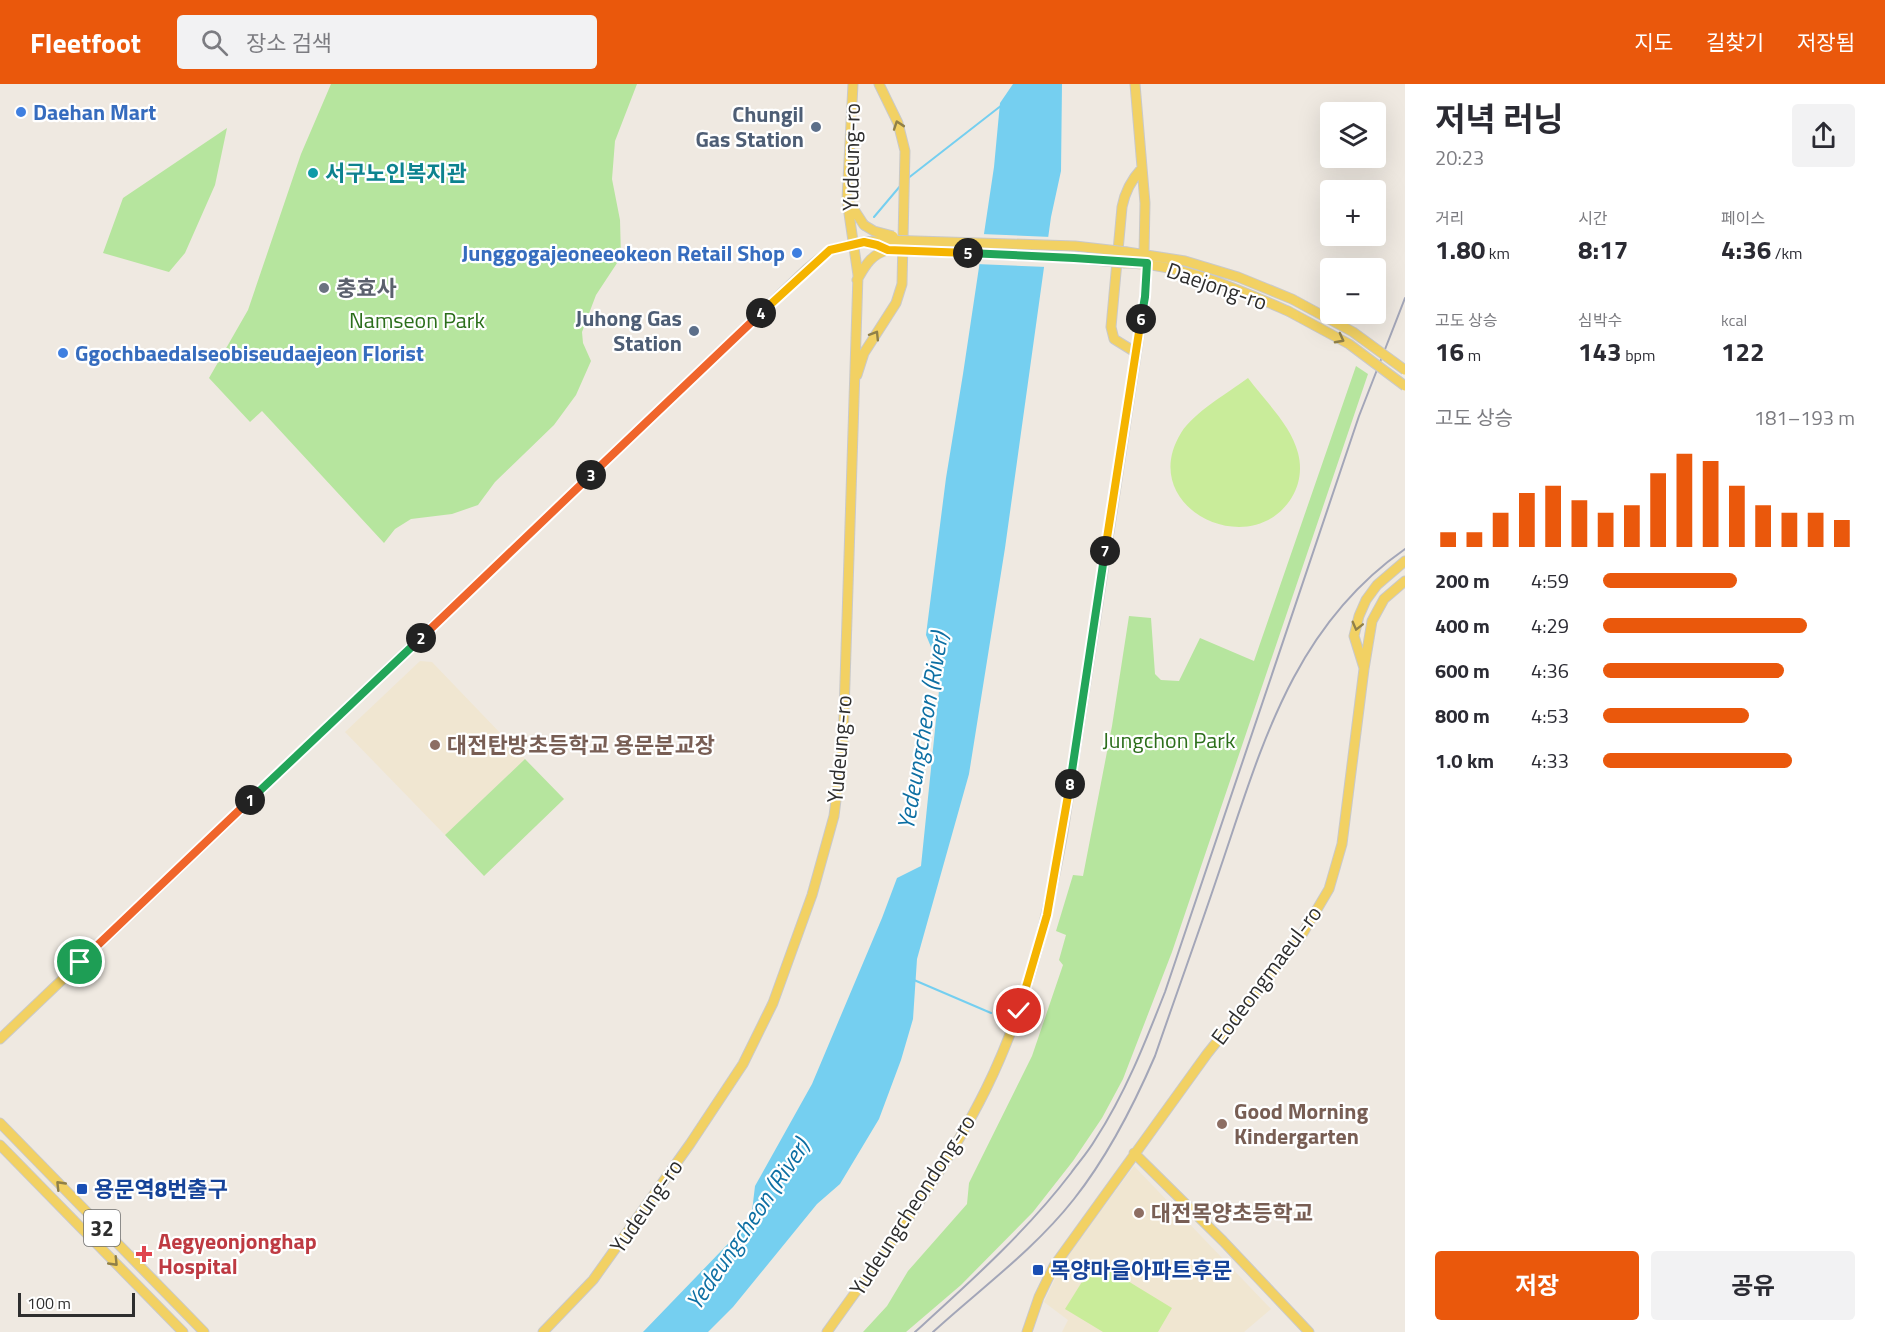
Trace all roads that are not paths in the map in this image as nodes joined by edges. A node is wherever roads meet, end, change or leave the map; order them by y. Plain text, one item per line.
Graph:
1 (853, 84) edge
2 (879, 84) edge
3 (1135, 84) edge
4 (1142, 168) junction
5 (847, 200) junction
6 (928, 241) junction
7 (864, 242) junction
8 (853, 244) junction
9 (888, 250) junction
10 (1145, 259) junction
11 (857, 280) junction
12 (1135, 352) junction
13 (1405, 370) edge
14 (1405, 386) edge
15 (853, 389) junction
16 (1405, 561) edge
17 (1405, 581) edge
18 (1364, 669) junction
19 (0, 1039) edge
20 (0, 1123) edge
21 (0, 1145) edge
22 (1134, 1153) junction
23 (183, 1332) edge
24 (204, 1332) edge
25 (543, 1332) edge
26 (827, 1332) edge
27 (1027, 1332) edge
28 (1309, 1332) edge

1 - 5 main road, Yudeung-ro
15 -> 2 main road
3 - 4 main road, Yudeungcheondong-ro
4 - 10 main road, Yudeungcheondong-ro
4 - 12 main road
5 - 6 main road, bridge
5 - 8 main road, Yudeung-ro
6 - 7 main road, Daejong-ro, bridge
6 - 10 main road, Daejong-ro, bridge
7 - 8 main road, Daejong-ro
7 - 9 main road, Daejong-ro, bridge
8 - 11 main road, Yudeung-ro
8 - 19 main road, Daejong-ro
9 - 10 main road, Daejong-ro, bridge
9 - 11 main road
10 - 12 main road, Yudeungcheondong-ro
10 - 13 main road, Daejong-ro, bridge
10 -> 14 main road, Daejong-ro, bridge
11 - 15 main road, Yudeung-ro
12 - 26 main road, Yudeungcheondong-ro
15 - 25 main road, Yudeung-ro
16 -> 18 main road
17 - 18 main road, Eodeongmaeul-ro
18 - 22 main road, Eodeongmaeul-ro
24 -> 20 main road, 32
21 -> 23 main road, 32
22 - 27 main road, Eodeongmaeul-ro
22 - 28 main road

